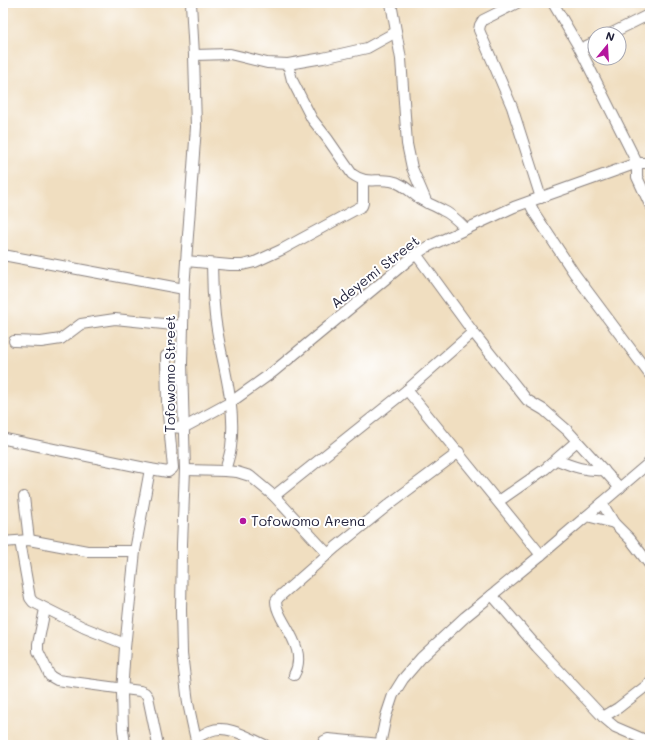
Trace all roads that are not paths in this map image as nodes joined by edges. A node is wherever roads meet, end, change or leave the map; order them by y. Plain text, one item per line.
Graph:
1 (191, 3) edge
2 (391, 3) edge
3 (517, 3) edge
4 (553, 3) edge
5 (650, 14) edge
6 (626, 26) edge
7 (396, 32) junction
8 (587, 46) edge
9 (580, 49) junction
10 (194, 56) junction
11 (288, 64) junction
12 (637, 163) junction
13 (650, 163) edge
14 (363, 180) junction
15 (541, 198) junction
16 (529, 202) junction
17 (428, 203) junction
18 (650, 205) edge
19 (466, 229) junction
20 (416, 254) junction
21 (3, 255) edge
22 (186, 262) junction
23 (212, 264) junction
24 (184, 289) junction
25 (183, 326) junction
26 (473, 332) junction
27 (14, 341) dead end
28 (166, 356) dead end
29 (648, 370) edge
30 (408, 390) junction
31 (231, 402) junction
32 (170, 427) junction
33 (183, 428) junction
34 (5, 438) dead end
35 (577, 441) junction
36 (458, 452) junction
37 (557, 460) junction
38 (650, 462) edge
39 (150, 470) junction
40 (185, 470) junction
41 (604, 470) junction
42 (225, 471) junction
43 (620, 488) junction
44 (274, 496) junction
45 (24, 497) dead end
46 (499, 502) junction
47 (602, 503) junction
48 (586, 516) junction
49 (614, 523) junction
50 (24, 540) junction
51 (3, 542) edge
52 (135, 551) junction
53 (328, 554) junction
54 (541, 555) junction
55 (650, 565) edge
56 (492, 595) junction
57 (45, 609) junction
58 (125, 644) junction
59 (294, 675) dead end
60 (650, 683) edge
61 (122, 687) junction
62 (603, 717) junction
63 (197, 742) edge
64 (650, 742) edge
65 (125, 745) edge
66 (158, 745) edge
67 (265, 745) edge
68 (322, 745) edge
69 (380, 745) edge

1 - 10 street, Tofowomo Street
2 - 7 street
3 - 15 street
4 - 9 street
5 - 6 street
7 - 11 street
7 - 17 street
8 - 9 street
9 - 12 street
10 - 11 street
10 - 22 street, Tofowomo Street
11 - 14 street
12 - 13 street, Adeyemi Street
12 - 15 street, Adeyemi Street
12 - 18 street
14 - 17 street
14 - 23 street
15 - 16 street, Adeyemi Street
16 - 19 street, Adeyemi Street
16 - 29 street
17 - 19 street
19 - 20 street, Adeyemi Street
20 - 26 street
20 - 31 street, Adeyemi Street
21 - 24 street
22 - 23 street
22 - 24 street, Tofowomo Street
23 - 31 street
24 - 25 street, Tofowomo Street
25 - 27 street
25 - 33 street, Tofowomo Street
26 - 30 street
26 - 35 street
28 - 32 street
30 - 36 street
30 - 44 street
31 - 33 street, Adeyemi Street
31 - 42 street
32 - 33 street
32 - 39 street
33 - 40 street, Tofowomo Street
34 - 39 street
35 - 37 street
35 - 41 street
36 - 46 street
36 - 53 street
37 - 41 street
37 - 46 street
38 - 43 street
39 - 52 street
40 - 42 street
40 - 63 street, Tofowomo Street
41 - 43 street
42 - 44 street
43 - 47 street
44 - 53 street
45 - 50 street
46 - 54 street
47 - 48 street
47 - 49 street
48 - 49 street
48 - 54 street
49 - 55 street
50 - 51 street
50 - 52 street
50 - 57 street
52 - 58 street
53 - 59 street
54 - 56 street
56 - 62 street
56 - 69 street
57 - 58 street
57 - 61 street
58 - 61 street
60 - 62 street
61 - 65 street
61 - 66 street
62 - 64 street
63 - 67 street
68 - 69 street

